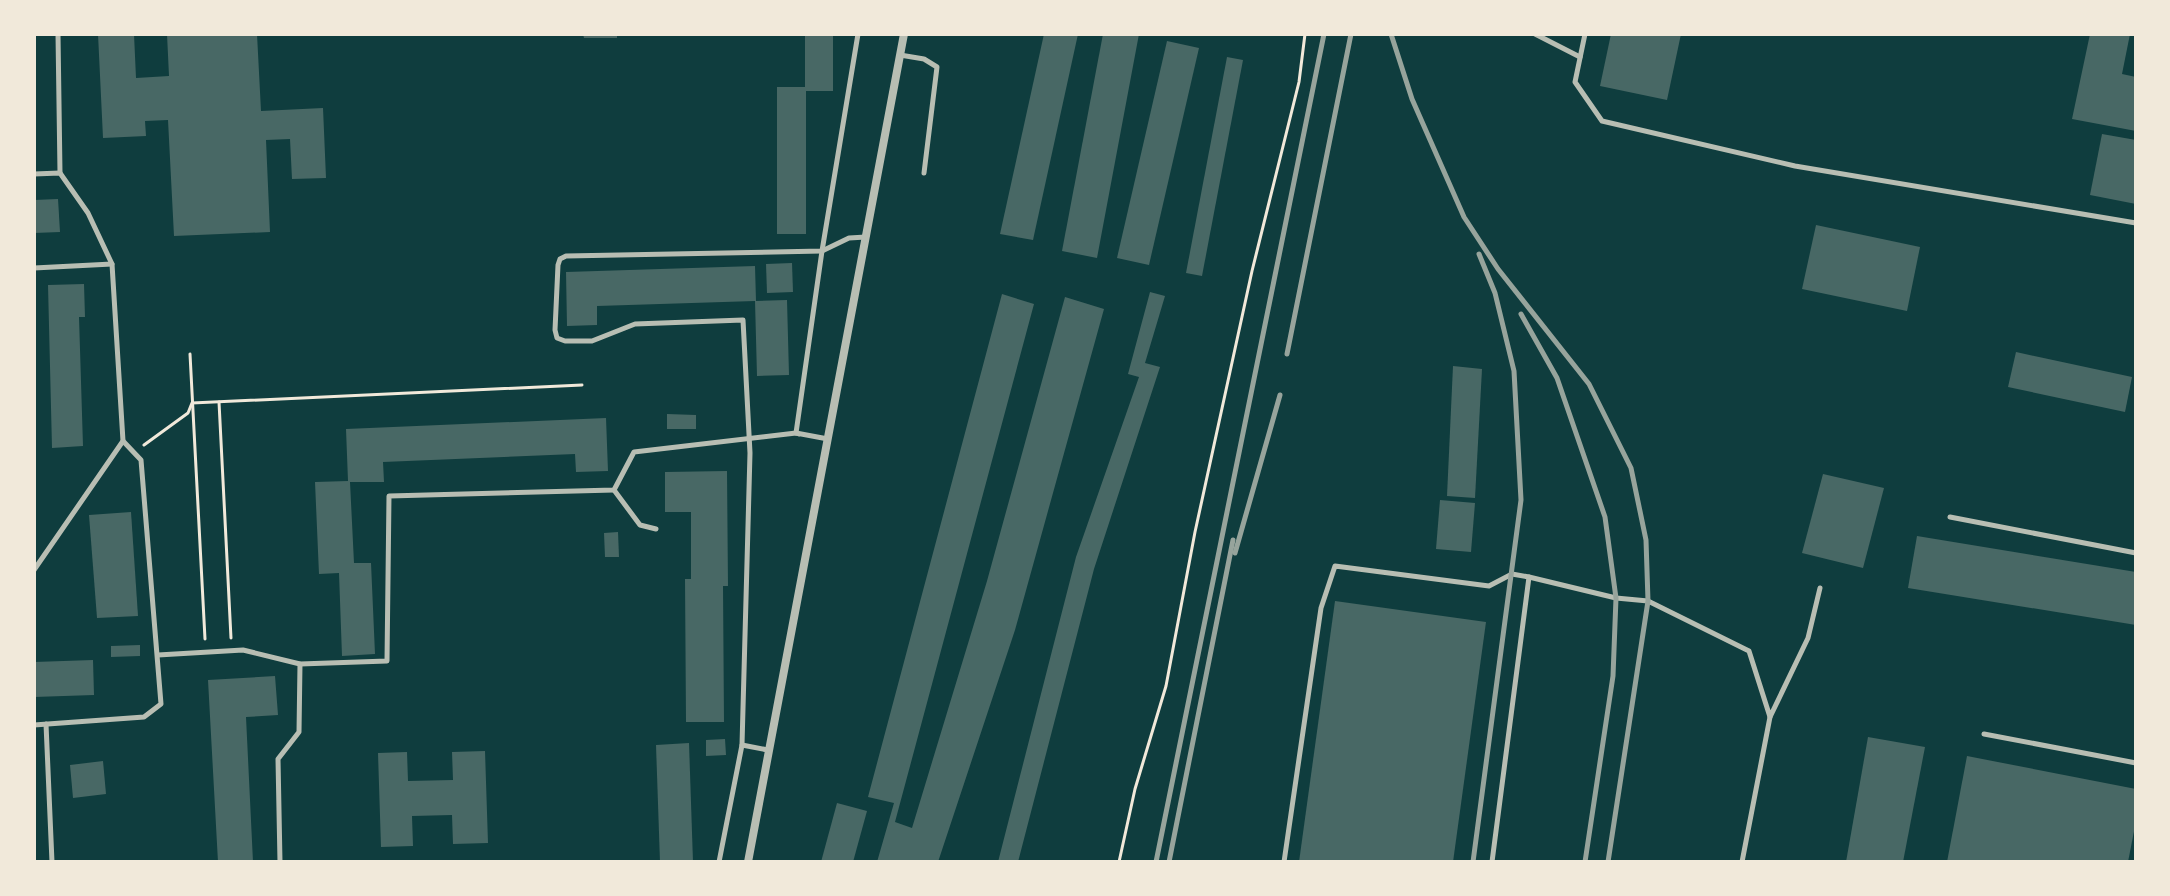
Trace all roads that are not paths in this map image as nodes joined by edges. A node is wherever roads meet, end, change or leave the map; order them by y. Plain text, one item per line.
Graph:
1 (58, 34) edge
2 (858, 34) edge
3 (904, 34) edge
4 (1535, 34) edge
5 (1585, 34) edge
6 (899, 55) junction
7 (1580, 57) junction
8 (60, 173) junction
9 (924, 173) dead end
10 (34, 174) edge
11 (2136, 223) edge
12 (867, 237) junction
13 (822, 251) junction
14 (112, 264) junction
15 (34, 268) edge
16 (796, 433) junction
17 (749, 438) junction
18 (828, 439) junction
19 (123, 441) junction
20 (614, 490) junction
21 (1950, 517) dead end
22 (656, 529) dead end
23 (2136, 553) edge
24 (34, 570) edge
25 (1529, 577) junction
26 (1820, 588) dead end
27 (158, 655) junction
28 (300, 664) junction
29 (1770, 717) junction
30 (46, 724) junction
31 (34, 725) edge
32 (1984, 734) dead end
33 (742, 745) junction
34 (768, 750) junction
35 (2136, 763) edge
36 (52, 862) edge
37 (280, 862) edge
38 (719, 862) edge
39 (748, 862) edge
40 (1284, 862) edge
41 (1492, 862) edge
42 (1742, 862) edge

1 - 8 lane
2 - 13 lane
3 - 6 street
4 - 7 lane
5 - 7 lane
6 - 9 lane
6 - 12 street
7 - 11 lane
8 - 10 lane
8 - 14 lane
12 - 13 lane
12 - 18 street
13 - 16 lane
13 - 17 lane
14 - 15 lane
14 - 19 lane
16 - 17 lane
16 - 18 lane
17 - 20 lane
17 - 33 lane
18 - 34 street
19 - 24 lane
19 - 27 lane
20 - 22 lane
20 - 28 lane
21 - 23 lane
25 - 29 lane
25 - 40 lane
25 - 41 lane
26 - 29 lane
27 - 28 lane
27 - 30 lane
28 - 37 lane
29 - 42 lane
30 - 31 lane
30 - 36 lane
32 - 35 lane
33 - 34 lane
33 - 38 lane
34 - 39 street

